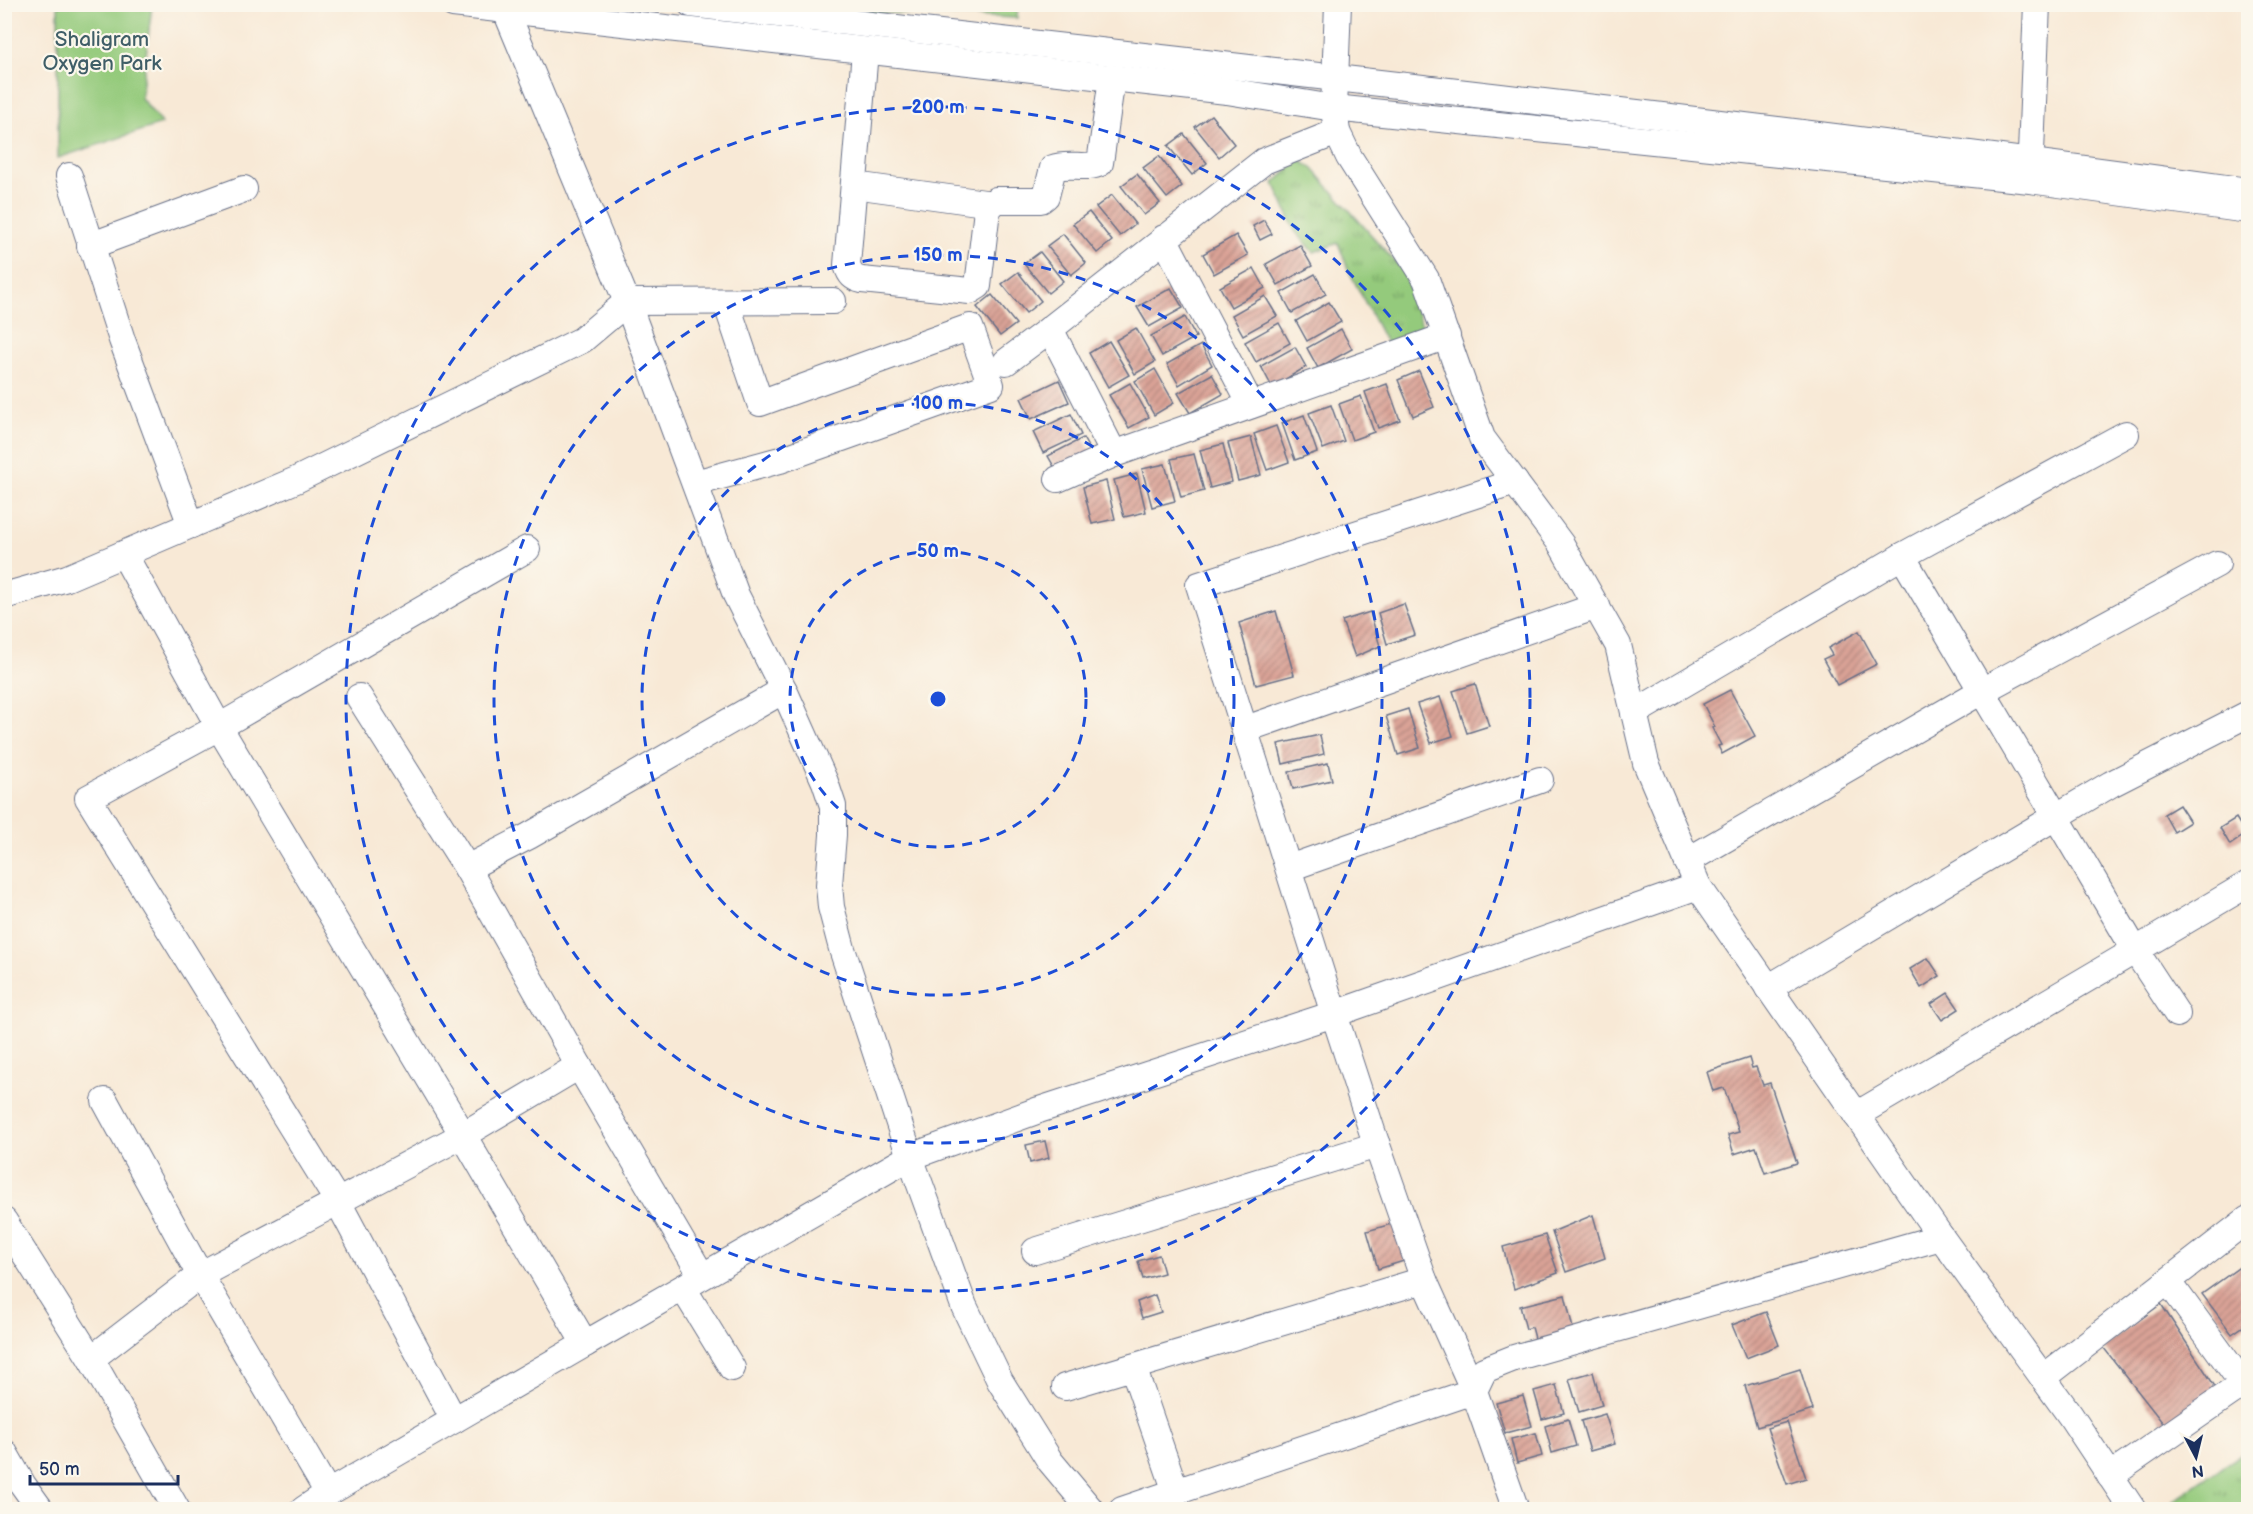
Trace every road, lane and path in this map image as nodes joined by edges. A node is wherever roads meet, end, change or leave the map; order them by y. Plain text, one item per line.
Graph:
1 (453, 4) edge
2 (691, 4) edge
3 (1338, 4) edge
4 (2037, 4) edge
5 (506, 8) edge
6 (865, 51) junction
7 (1112, 78) junction
8 (1335, 78) junction
9 (1336, 120) junction
10 (2030, 170) junction
11 (69, 176) dead end
12 (854, 186) junction
13 (244, 189) dead end
14 (2248, 191) edge
15 (992, 204) junction
16 (2248, 210) edge
17 (1164, 238) junction
18 (90, 246) junction
19 (833, 301) dead end
20 (627, 302) junction
21 (726, 302) junction
22 (1050, 329) junction
23 (1447, 336) junction
24 (1006, 362) dead end
25 (1251, 405) junction
26 (2127, 434) dead end
27 (1114, 454) junction
28 (1058, 479) dead end
29 (1515, 482) junction
30 (695, 483) junction
31 (191, 525) junction
32 (527, 549) dead end
33 (124, 554) junction
34 (1902, 556) junction
35 (2217, 564) dead end
36 (4, 596) edge
37 (1597, 606) junction
38 (784, 690) junction
39 (1980, 692) junction
40 (359, 697) dead end
41 (1634, 713) junction
42 (2248, 714) edge
43 (219, 727) junction
44 (1246, 729) junction
45 (1540, 780) dead end
46 (2056, 817) junction
47 (1687, 861) junction
48 (467, 868) junction
49 (1289, 868) junction
50 (2248, 884) edge
51 (1698, 886) junction
52 (2135, 950) junction
53 (1768, 988) junction
54 (1334, 1014) junction
55 (2177, 1014) dead end
56 (579, 1066) junction
57 (105, 1101) dead end
58 (1856, 1114) junction
59 (463, 1136) junction
60 (1377, 1145) junction
61 (910, 1157) junction
62 (338, 1202) junction
63 (2248, 1219) edge
64 (4, 1221) edge
65 (1941, 1237) junction
66 (1035, 1251) dead end
67 (200, 1275) junction
68 (1425, 1280) junction
69 (2168, 1281) junction
70 (692, 1282) junction
71 (585, 1344) junction
72 (91, 1359) junction
73 (1133, 1367) junction
74 (732, 1368) dead end
75 (2043, 1378) junction
76 (1065, 1388) dead end
77 (1474, 1391) junction
78 (454, 1420) junction
79 (4, 1452) edge
80 (2110, 1476) junction
81 (1176, 1492) junction
82 (328, 1493) junction
83 (41, 1509) edge
84 (177, 1509) edge
85 (303, 1509) edge
86 (1091, 1509) edge
87 (1122, 1509) edge
88 (1516, 1509) edge
89 (2133, 1509) edge

1 - 5 street
2 - 8 street
3 - 8 street
4 - 10 street
5 - 6 street
5 - 20 street
6 - 7 street
6 - 12 street
7 - 9 street
7 - 15 street
8 - 9 street
8 - 10 street
9 - 10 street
9 - 17 street
9 - 23 street
10 - 14 street
10 - 16 street
11 - 18 street
12 - 15 street
12 - 15 street
13 - 18 street
17 - 22 street
17 - 25 street
18 - 31 street
19 - 21 street
20 - 21 street
20 - 30 street
20 - 31 street
21 - 30 street
22 - 24 street
22 - 27 street
23 - 25 street
23 - 29 street
25 - 27 street
26 - 34 street
27 - 28 street
29 - 37 street
29 - 44 street
30 - 38 street
31 - 33 street
32 - 43 street
33 - 36 street
33 - 43 street
34 - 39 street
34 - 41 street
35 - 39 street
37 - 41 street
37 - 44 street
38 - 48 street
38 - 61 street
39 - 46 street
39 - 47 street
40 - 48 street
41 - 47 street
42 - 46 street
43 - 59 street
43 - 62 street
44 - 49 street
45 - 49 street
46 - 52 street
46 - 53 street
47 - 51 street
48 - 56 street
49 - 54 street
50 - 52 street
51 - 53 street
51 - 54 street
52 - 55 street
52 - 58 street
53 - 58 street
54 - 60 street
54 - 61 street
56 - 59 street
56 - 70 street
57 - 67 street
58 - 65 street
59 - 62 street
59 - 71 street
60 - 66 street
60 - 68 street
61 - 70 street
61 - 86 street
62 - 67 street
62 - 78 street
63 - 69 street
64 - 72 street
65 - 75 street
65 - 77 street
67 - 72 street
67 - 82 street
68 - 73 street
68 - 77 street
69 - 75 street
69 - 80 street
70 - 71 street
70 - 74 street
71 - 78 street
72 - 84 street
73 - 76 street
73 - 81 street
75 - 80 street
77 - 81 street
77 - 88 street
78 - 82 street
79 - 83 street
80 - 89 street
81 - 87 street
82 - 85 street

